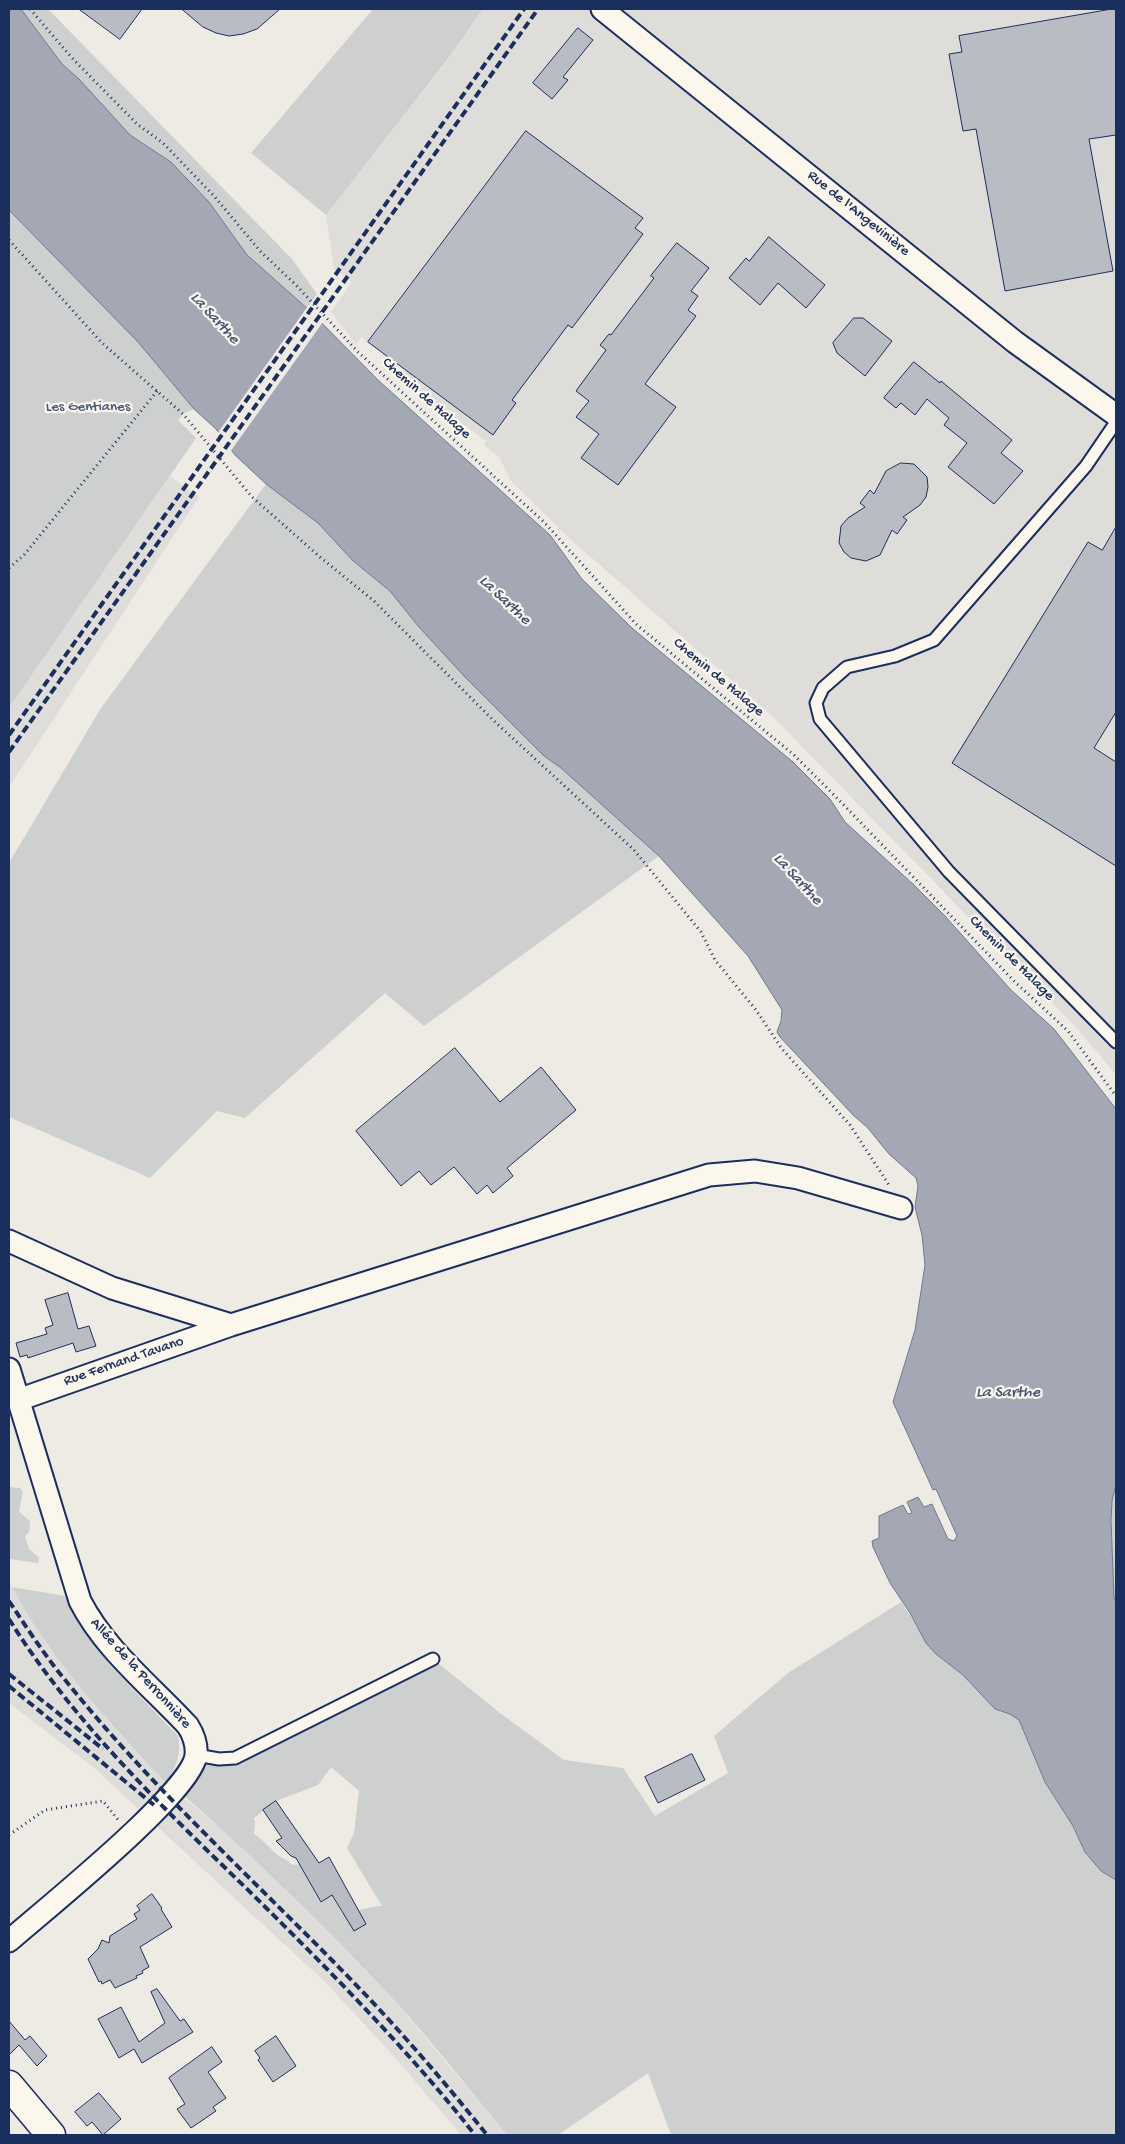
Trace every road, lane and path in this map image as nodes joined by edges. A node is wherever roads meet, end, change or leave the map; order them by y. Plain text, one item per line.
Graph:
1 (30, 9) edge
2 (602, 9) edge
3 (9, 240) edge
4 (158, 390) junction
5 (1116, 415) edge
6 (1116, 422) edge
7 (9, 568) edge
8 (1116, 1042) edge
9 (1116, 1096) edge
10 (894, 1206) joint
11 (9, 1241) edge
12 (231, 1325) junction
13 (9, 1369) edge
14 (18, 1400) junction
15 (433, 1660) dead end
16 (196, 1755) junction
17 (9, 1835) edge
18 (130, 1835) junction
19 (9, 1941) edge
20 (9, 2085) edge
21 (51, 2135) edge

1 - 9 path, Chemin de Halage
2 - 5 street, Rue de l'Angevinière
3 - 4 path
4 - 7 path
4 - 10 path
6 - 8 lane
10 - 12 street, Rue Fernand Tavano
11 - 12 street
12 - 14 street, Rue Fernand Tavano
13 - 14 street, Allée de la Perronnière
14 - 16 street, Allée de la Perronnière
15 - 16 lane
16 - 18 street
17 - 18 path
18 - 19 street
20 - 21 main road

